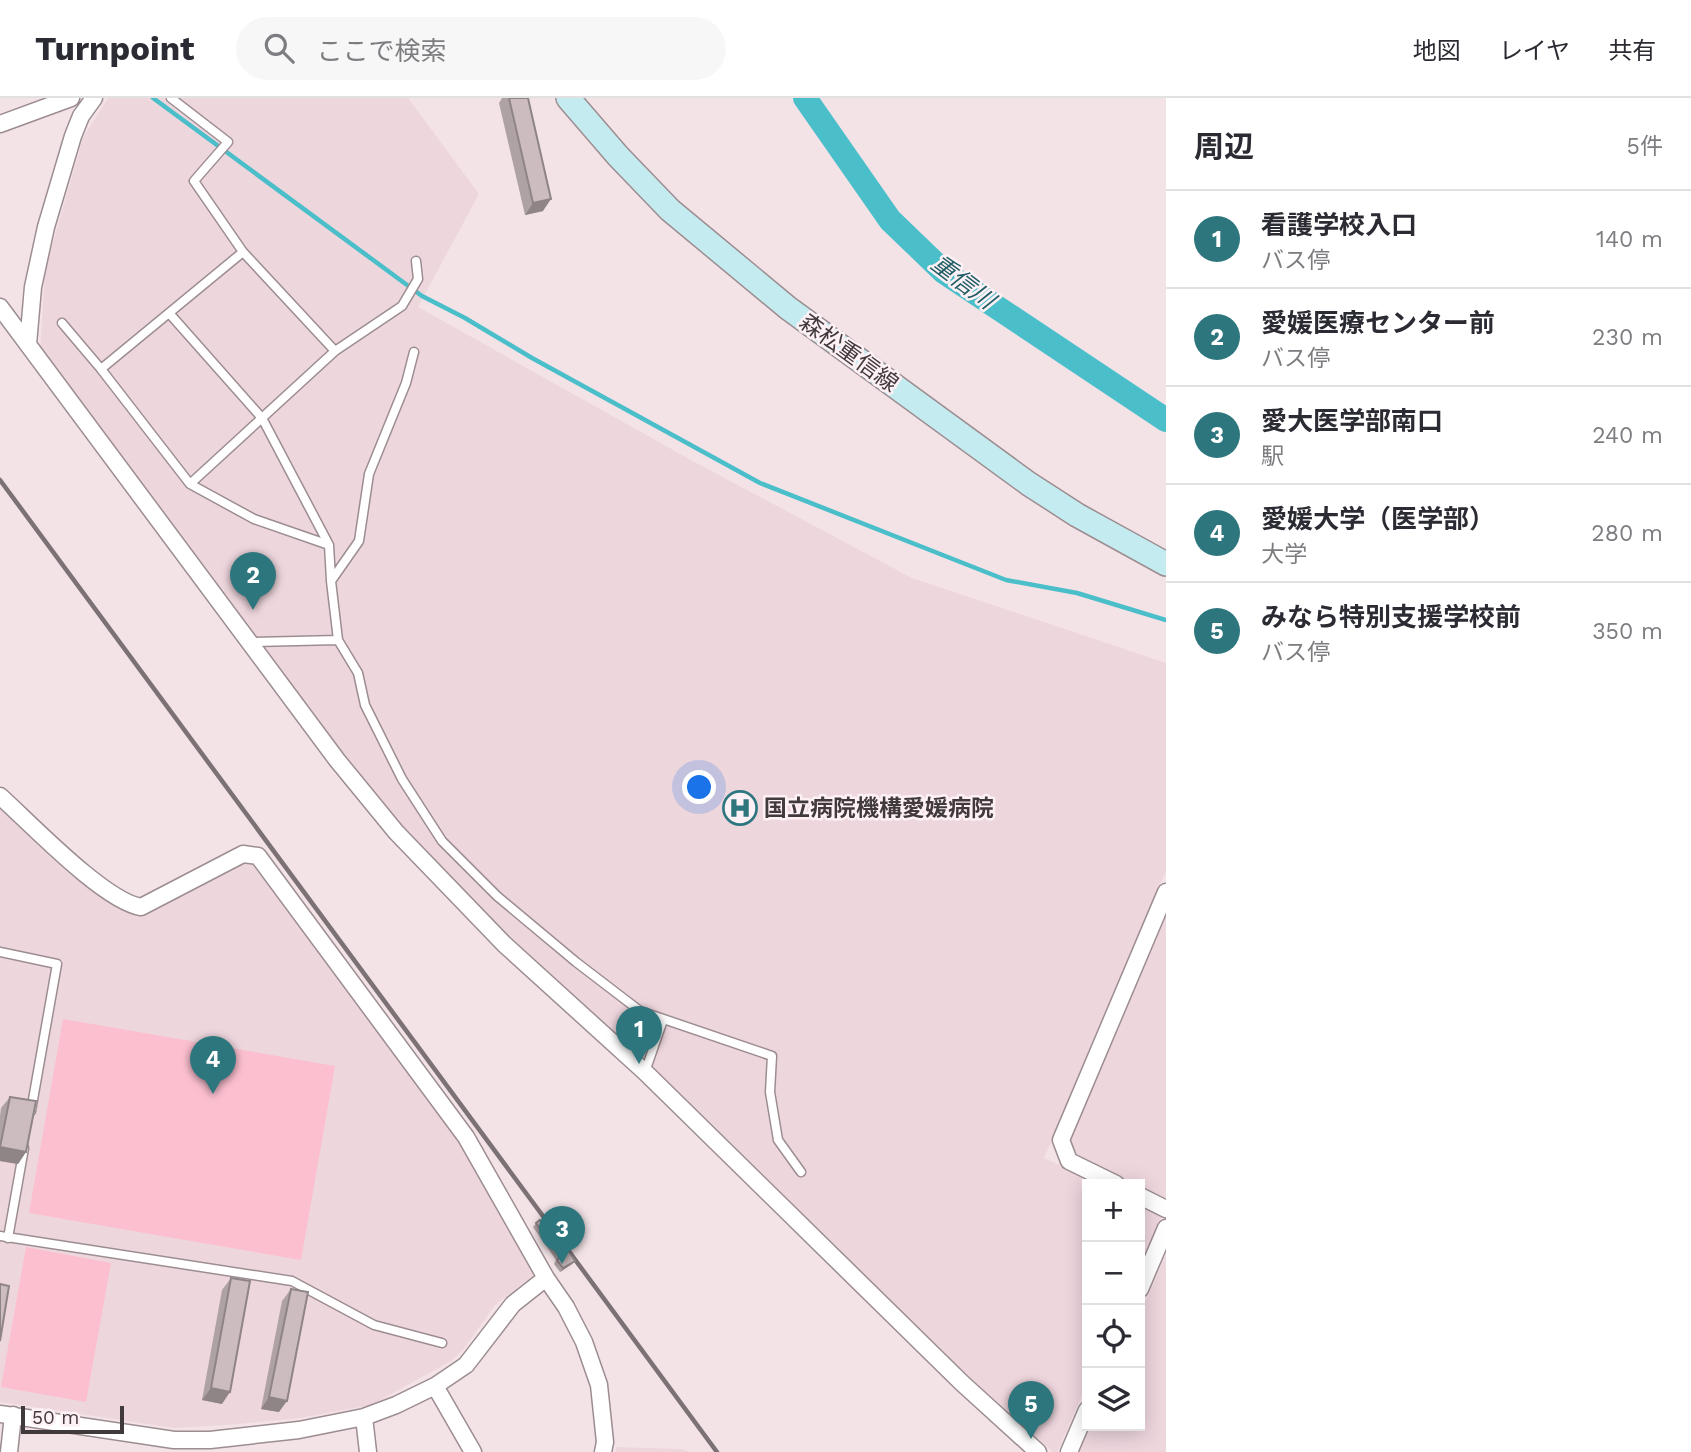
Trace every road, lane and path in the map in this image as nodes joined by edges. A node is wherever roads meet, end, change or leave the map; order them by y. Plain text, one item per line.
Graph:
1 (71, 98) edge
2 (171, 98) edge
3 (568, 98) edge
4 (89, 100) edge
5 (0, 124) edge
6 (243, 252) junction
7 (416, 261) dead end
8 (0, 307) edge
9 (169, 313) junction
10 (62, 323) dead end
11 (28, 344) junction
12 (335, 351) junction
13 (414, 352) dead end
14 (102, 369) junction
15 (262, 418) junction
16 (190, 484) junction
17 (329, 545) junction
18 (1166, 564) edge
19 (331, 581) junction
20 (338, 640) junction
21 (250, 642) junction
22 (0, 796) edge
23 (1166, 892) edge
24 (0, 952) edge
25 (663, 1020) junction
26 (645, 1072) junction
27 (30, 1115) edge
28 (25, 1142) edge
29 (800, 1172) dead end
30 (1106, 1179) edge
31 (1145, 1198) edge
32 (1166, 1209) edge
33 (1166, 1228) edge
34 (4, 1237) edge
35 (1145, 1277) edge
36 (546, 1278) junction
37 (442, 1343) dead end
38 (435, 1386) junction
39 (6, 1415) edge
40 (364, 1417) junction
41 (1082, 1422) edge
42 (139, 1444) edge
43 (209, 1446) edge
44 (9, 1452) edge
45 (368, 1452) edge
46 (473, 1452) edge
47 (603, 1452) edge
48 (1038, 1452) edge
49 (1069, 1452) edge

1 - 5 street
2 - 6 lane
3 - 18 main road, 森松重信線
4 - 11 street
6 - 9 lane
6 - 12 lane
7 - 12 lane
8 - 11 street
9 - 14 lane
9 - 15 lane
10 - 14 lane
11 - 21 street
12 - 15 lane
13 - 19 lane
14 - 16 lane
15 - 16 lane
15 - 17 lane
16 - 17 lane
17 - 19 lane
19 - 20 lane
20 - 21 lane
20 - 25 lane
21 - 26 street
22 - 36 street
23 - 30 street
24 - 27 lane
25 - 26 lane
25 - 29 lane
26 - 48 street
28 - 34 lane
31 - 32 street
33 - 35 street
34 - 37 lane
36 - 38 street
36 - 47 street
38 - 40 street
38 - 46 street
39 - 42 street
39 - 44 street
40 - 43 street
40 - 45 street
41 - 49 street
42 - 43 street

